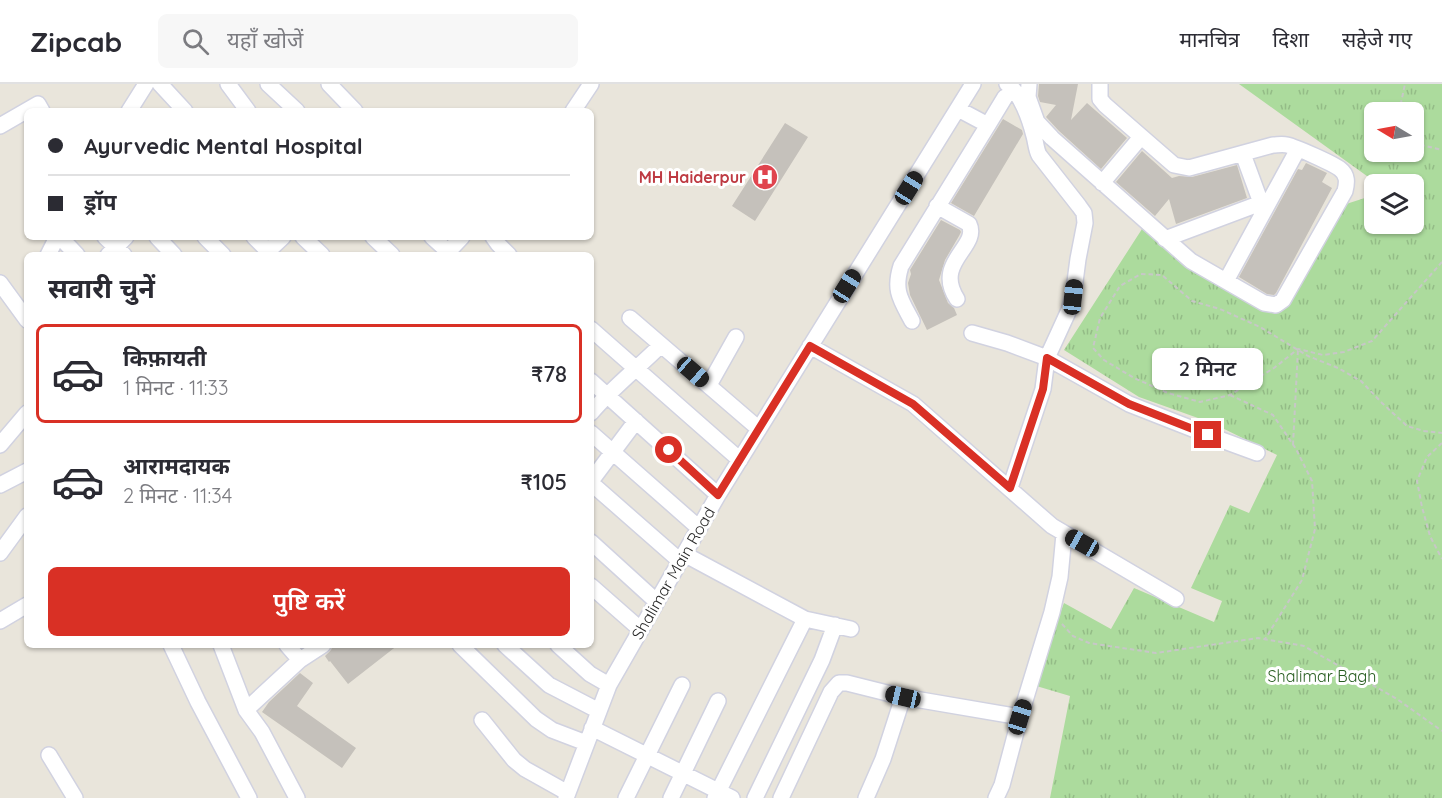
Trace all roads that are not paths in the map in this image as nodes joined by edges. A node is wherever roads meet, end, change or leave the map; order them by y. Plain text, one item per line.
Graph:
1 (146, 84) edge
2 (160, 84) edge
3 (228, 84) edge
4 (268, 84) edge
5 (329, 84) edge
6 (591, 84) edge
7 (973, 84) edge
8 (1029, 84) edge
9 (1100, 84) edge
10 (1006, 91) edge
11 (131, 108) edge
12 (182, 108) edge
13 (246, 108) edge
14 (294, 108) edge
15 (352, 108) edge
16 (575, 108) edge
17 (958, 109) junction
18 (24, 112) edge
19 (988, 125) junction
20 (0, 126) edge
21 (1141, 137) junction
22 (1298, 148) junction
23 (1243, 154) junction
24 (1102, 183) junction
25 (1265, 202) junction
26 (937, 206) junction
27 (1165, 239) junction
28 (61, 240) edge
29 (160, 240) edge
30 (209, 240) edge
31 (257, 240) edge
32 (280, 240) edge
33 (306, 240) edge
34 (376, 240) edge
35 (435, 240) edge
36 (460, 240) edge
37 (495, 240) edge
38 (74, 252) edge
39 (171, 252) edge
40 (221, 252) edge
41 (266, 252) edge
42 (270, 252) edge
43 (319, 252) edge
44 (389, 252) edge
45 (446, 252) edge
46 (450, 252) edge
47 (506, 252) edge
48 (1226, 281) junction
49 (0, 283) edge
50 (957, 299) dead end
51 (23, 315) edge
52 (630, 318) dead end
53 (912, 321) dead end
54 (594, 332) edge
55 (972, 333) dead end
56 (736, 337) dead end
57 (662, 345) junction
58 (810, 346) junction
59 (1047, 358) junction
60 (637, 369) junction
61 (594, 384) edge
62 (709, 385) junction
63 (606, 395) junction
64 (594, 409) edge
65 (24, 417) edge
66 (636, 421) junction
67 (759, 429) junction
68 (594, 436) edge
69 (0, 445) edge
70 (612, 452) junction
71 (1257, 453) dead end
72 (740, 460) junction
73 (24, 472) edge
74 (594, 478) edge
75 (0, 484) edge
76 (594, 484) edge
77 (1010, 488) junction
78 (718, 495) junction
79 (24, 520) edge
80 (699, 528) junction
81 (1065, 534) junction
82 (594, 545) edge
83 (0, 553) edge
84 (682, 557) junction
85 (594, 589) edge
86 (1176, 599) dead end
87 (657, 602) junction
88 (24, 607) edge
89 (805, 619) junction
90 (0, 621) edge
91 (835, 625) junction
92 (851, 629) dead end
93 (640, 630) junction
94 (172, 648) edge
95 (222, 648) edge
96 (290, 648) edge
97 (318, 648) edge
98 (463, 648) edge
99 (508, 648) edge
100 (561, 648) edge
101 (300, 660) junction
102 (609, 685) junction
103 (682, 685) dead end
104 (903, 697) junction
105 (718, 701) dead end
106 (246, 710) junction
107 (599, 711) junction
108 (1020, 717) junction
109 (482, 720) dead end
110 (592, 728) junction
111 (586, 743) junction
112 (49, 755) dead end
113 (647, 755) junction
114 (683, 773) junction
115 (567, 796) edge
116 (722, 796) edge
117 (75, 798) edge
118 (249, 798) edge
119 (297, 798) edge
120 (626, 798) edge
121 (671, 798) edge
122 (755, 798) edge
123 (781, 798) edge
124 (866, 798) edge
125 (996, 798) edge

1 - 11 street
2 - 12 street
3 - 13 street
4 - 14 street
5 - 15 street
6 - 16 street
7 - 17 street, Shalimar Main Road
8 - 24 street
9 - 21 street
10 - 19 street
10 - 59 street
17 - 19 street
17 - 58 street, Shalimar Main Road
18 - 20 street
19 - 26 street
21 - 23 street
21 - 24 street
22 - 23 street
22 - 25 street
22 - 48 street
23 - 25 street
24 - 27 street
25 - 27 street
25 - 48 street
26 - 50 street
26 - 53 street
27 - 48 street
28 - 38 street
29 - 39 street
30 - 40 street
31 - 41 street
32 - 42 street
33 - 43 street
34 - 44 street
35 - 45 street
36 - 46 street
37 - 47 street
49 - 51 street
52 - 57 street
54 - 60 street
55 - 59 street
56 - 62 street
57 - 60 street
57 - 62 street
58 - 67 street, Shalimar Main Road
58 - 77 street
59 - 71 street
59 - 77 street
60 - 63 street
60 - 72 street
61 - 63 street
62 - 67 street
63 - 64 street
63 - 66 street
65 - 69 street
66 - 70 street
66 - 78 street
67 - 72 street, Shalimar Main Road
68 - 70 street
70 - 74 street
70 - 80 street
72 - 78 street, Shalimar Main Road
73 - 75 street
76 - 84 street
77 - 81 street
78 - 80 street, Shalimar Main Road
79 - 83 street
80 - 84 street, Shalimar Main Road
81 - 86 street
81 - 108 street
82 - 87 street
84 - 87 street, Shalimar Main Road
84 - 89 street
85 - 93 street
87 - 93 street, Shalimar Main Road
88 - 90 street
89 - 91 street
89 - 116 street
91 - 92 street
91 - 122 street
93 - 102 street, Shalimar Main Road
94 - 118 street
95 - 106 street
96 - 101 street
97 - 101 street
98 - 111 street
99 - 107 street
100 - 102 street
101 - 106 street
102 - 107 street, Shalimar Main Road
103 - 113 street
104 - 108 street
104 - 123 street
104 - 124 street
105 - 114 street
106 - 119 street
107 - 110 street, Shalimar Main Road
108 - 125 street
109 - 115 street
110 - 111 street, Shalimar Main Road
110 - 113 street
111 - 115 street, Shalimar Main Road
112 - 117 street
113 - 114 street
113 - 120 street
114 - 116 street
114 - 121 street

